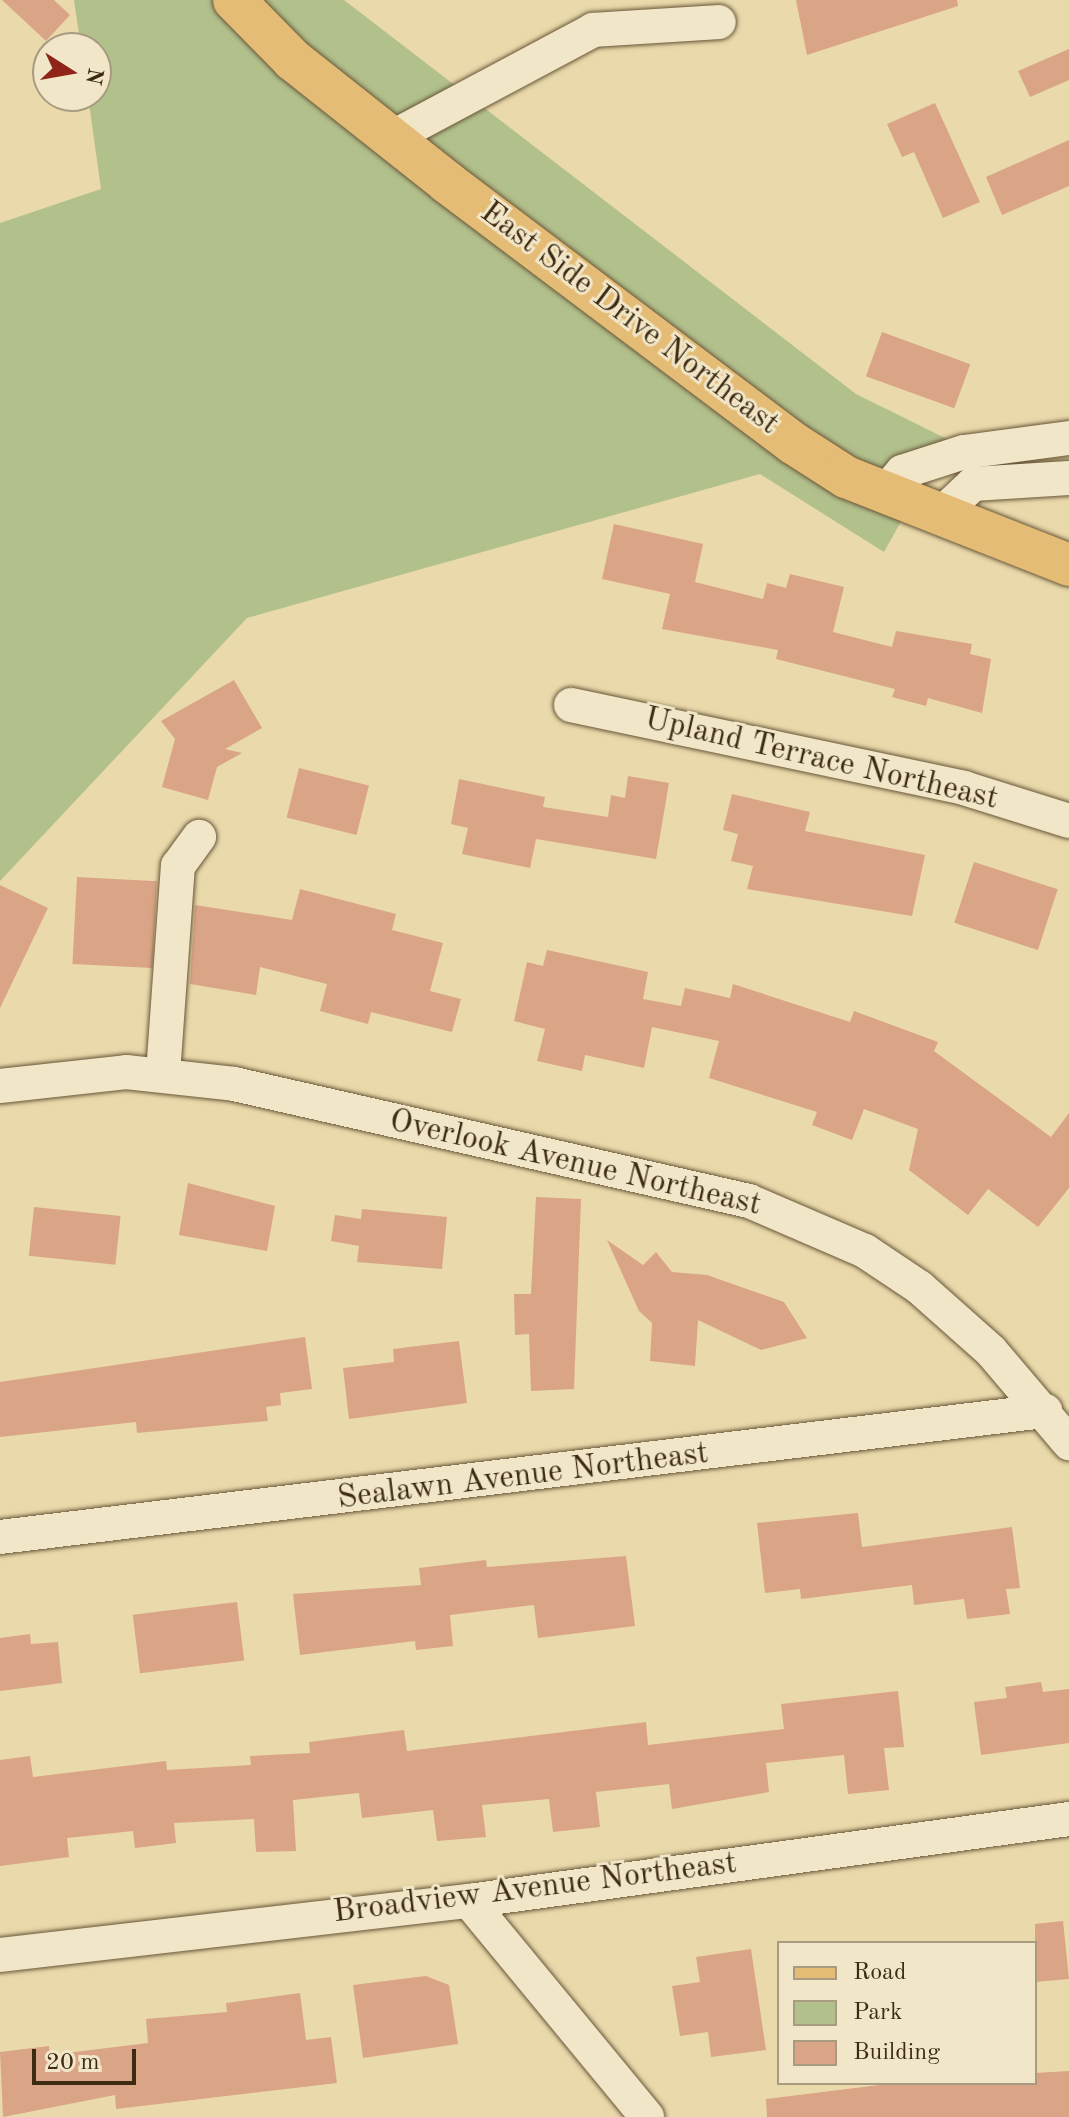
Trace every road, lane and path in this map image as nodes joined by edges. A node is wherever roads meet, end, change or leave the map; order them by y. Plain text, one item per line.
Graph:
1 (234, 0) edge
2 (719, 22) dead end
3 (391, 138) junction
4 (1069, 438) edge
5 (1069, 478) edge
6 (884, 493) junction
7 (939, 516) junction
8 (1069, 565) edge
9 (571, 705) dead end
10 (1069, 821) edge
11 (199, 837) dead end
12 (163, 1074) junction
13 (0, 1086) edge
14 (1045, 1411) junction
15 (1069, 1443) edge
16 (0, 1537) edge
17 (1069, 1819) edge
18 (469, 1901) junction
19 (0, 1955) edge
20 (647, 2117) edge

1 - 3 main road, East Side Drive Northeast
2 - 3 street
3 - 6 main road, East Side Drive Northeast
4 - 6 street
5 - 7 street
6 - 7 main road, East Side Drive Northeast
7 - 8 main road, East Side Drive Northeast
9 - 10 street, Upland Terrace Northeast
11 - 12 street
12 - 13 street, Overlook Avenue Northeast
12 - 14 street, Overlook Avenue Northeast
14 - 15 street, Overlook Avenue Northeast
14 - 16 street, Sealawn Avenue Northeast
17 - 18 street, Broadview Avenue Northeast
18 - 19 street, Broadview Avenue Northeast
18 - 20 street

